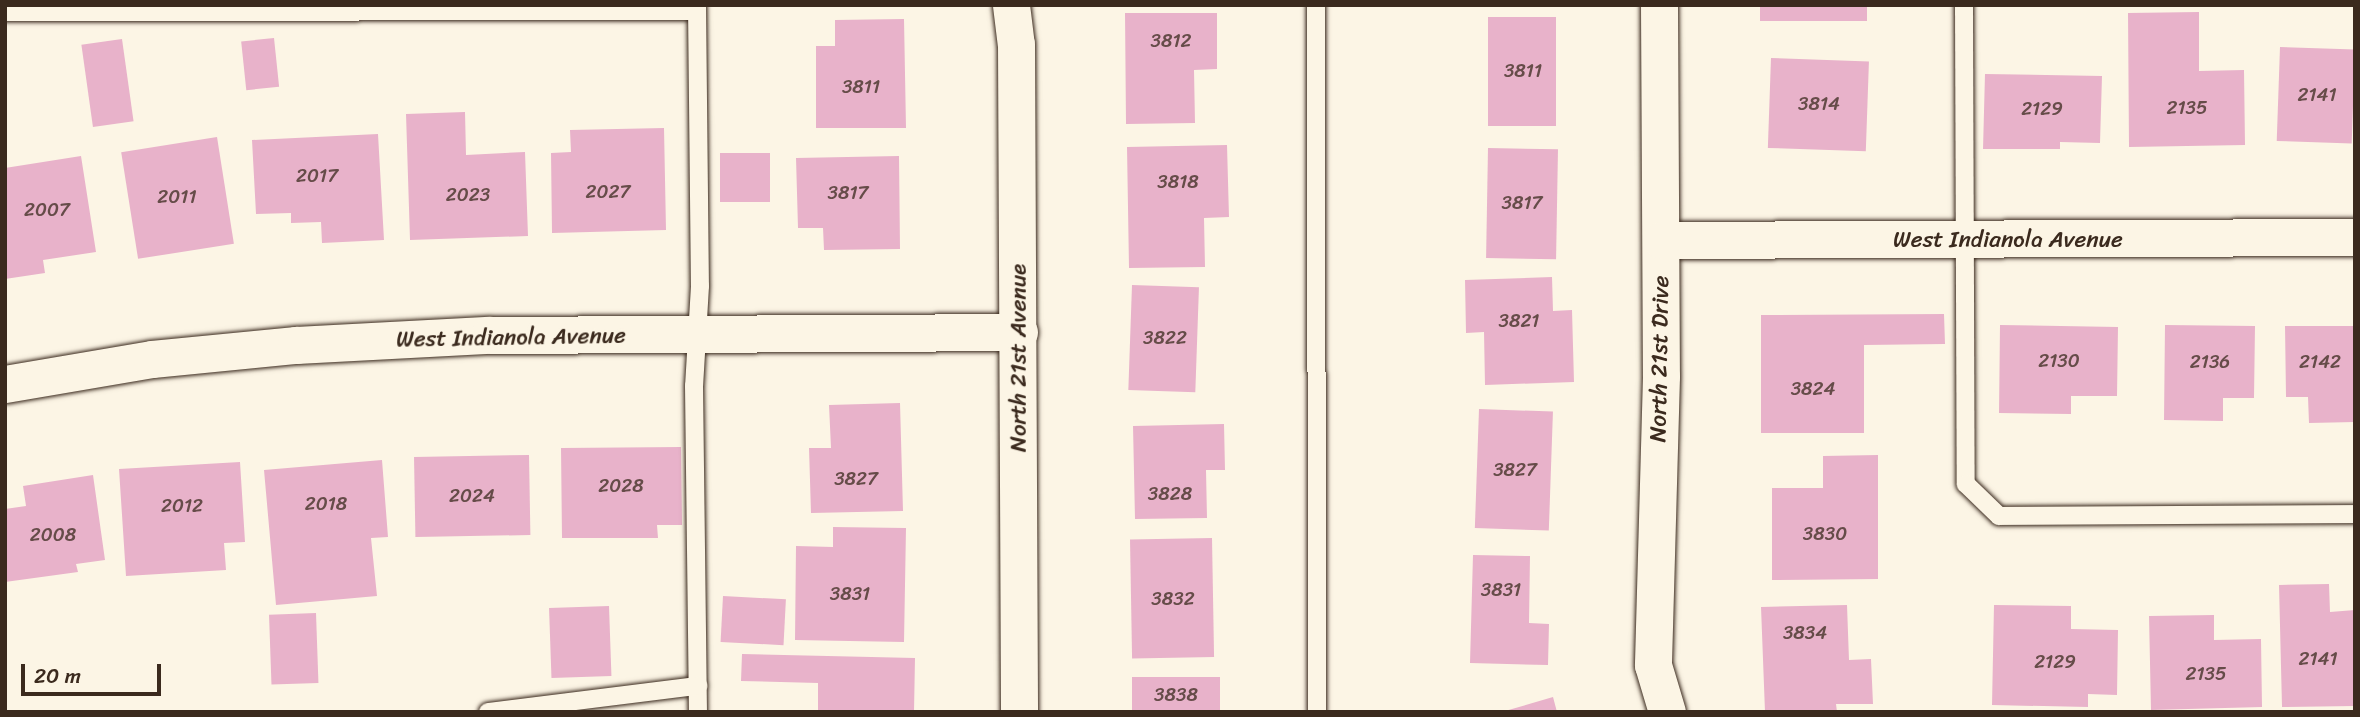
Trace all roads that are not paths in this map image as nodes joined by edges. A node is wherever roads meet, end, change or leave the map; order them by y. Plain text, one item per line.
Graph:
1 (1011, 5) edge
2 (1316, 5) edge
3 (1659, 5) edge
4 (1964, 5) edge
5 (697, 8) edge
6 (5, 12) edge
7 (2355, 237) edge
8 (1661, 240) junction
9 (1964, 240) junction
10 (1020, 332) junction
11 (697, 335) junction
12 (5, 384) edge
13 (2355, 514) edge
14 (698, 686) junction
15 (488, 712) edge
16 (698, 712) edge
17 (1020, 712) edge
18 (1317, 712) edge
19 (1667, 712) edge

1 - 10 street, North 21st Avenue
2 - 18 lane
3 - 8 street, North 21st Drive
4 - 9 lane
5 - 6 lane
5 - 11 lane
7 - 9 street, West Indianola Avenue
8 - 9 street, West Indianola Avenue
8 - 19 street, North 21st Drive
9 - 13 lane
10 - 11 street, West Indianola Avenue
10 - 17 street, North 21st Avenue
11 - 12 street, West Indianola Avenue
11 - 14 lane
14 - 15 lane
14 - 16 lane

